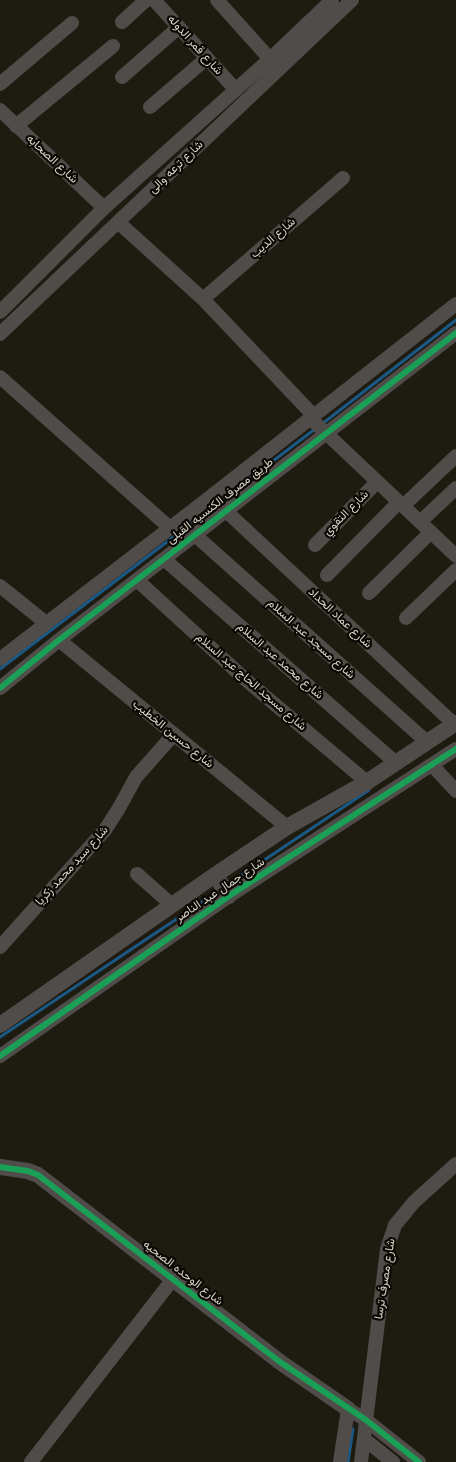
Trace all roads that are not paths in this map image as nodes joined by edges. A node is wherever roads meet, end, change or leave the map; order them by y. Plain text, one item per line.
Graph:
1 (146, 0) edge
2 (154, 0) edge
3 (217, 0) edge
4 (332, 0) edge
5 (352, 0) edge
6 (122, 22) dead end
7 (72, 23) dead end
8 (179, 27) junction
9 (113, 46) dead end
10 (208, 58) junction
11 (270, 59) junction
12 (122, 77) dead end
13 (0, 84) edge
14 (236, 90) junction
15 (150, 107) dead end
16 (0, 110) edge
17 (16, 126) junction
18 (144, 172) junction
19 (343, 178) dead end
20 (157, 185) junction
21 (104, 208) junction
22 (118, 222) junction
23 (203, 298) junction
24 (456, 304) edge
25 (0, 312) edge
26 (456, 333) edge
27 (0, 334) edge
28 (0, 377) edge
29 (311, 417) junction
30 (326, 433) junction
31 (456, 456) edge
32 (377, 482) junction
33 (456, 488) edge
34 (205, 501) junction
35 (401, 504) junction
36 (223, 513) junction
37 (425, 527) junction
38 (170, 528) junction
39 (195, 535) junction
40 (315, 545) dead end
41 (456, 556) edge
42 (164, 559) junction
43 (456, 570) edge
44 (327, 575) dead end
45 (136, 580) junction
46 (0, 586) edge
47 (369, 593) dead end
48 (406, 618) dead end
49 (46, 623) junction
50 (59, 640) junction
51 (0, 659) edge
52 (0, 688) edge
53 (455, 724) edge
54 (174, 734) junction
55 (427, 742) junction
56 (456, 749) edge
57 (396, 763) junction
58 (432, 765) junction
59 (367, 782) junction
60 (456, 791) edge
61 (288, 827) junction
62 (137, 874) dead end
63 (222, 885) junction
64 (172, 905) junction
65 (0, 947) edge
66 (0, 1025) edge
67 (0, 1056) edge
68 (456, 1164) edge
69 (0, 1167) edge
70 (173, 1279) junction
71 (348, 1409) junction
72 (366, 1420) junction
73 (364, 1439) junction
74 (31, 1462) edge
75 (340, 1462) edge
76 (360, 1462) edge
77 (393, 1462) edge
78 (419, 1462) edge

1 - 6 street
2 - 8 street, شارع قمر الدوله
3 - 11 street
4 - 11 street, شارع ترعه والى
5 - 20 street, شارع ترعه والى
7 - 13 street
8 - 10 street, شارع قمر الدوله
8 - 12 street
9 - 17 street
10 - 14 street, شارع قمر الدوله
10 - 15 street
11 - 14 street, شارع ترعه والى
14 - 18 street, شارع ترعه والى
16 - 17 street, شارع الصحابه
17 - 21 street, شارع الصحابه
18 - 20 street
18 - 21 street, شارع ترعه والى
19 - 23 street, شارع الديب
20 - 22 street, شارع ترعه والى
21 - 25 street, شارع ترعه والى
22 - 23 street
22 - 27 street, شارع ترعه والى
23 - 29 street
24 - 29 street, طريق مصرف الكنسيه القبلى
26 - 30 street, طريق مصرف الكنسيه القبلى
28 - 38 street
29 - 30 street
29 - 34 street, طريق مصرف الكنسيه القبلى
30 - 32 street
30 - 36 street, طريق مصرف الكنسيه القبلى
31 - 35 street
32 - 35 street
32 - 40 street, شارع التقوي
33 - 37 street
34 - 36 street, شارع عماد الحداد
34 - 38 street, طريق مصرف الكنسيه القبلى
35 - 37 street
35 - 44 street
36 - 39 street, طريق مصرف الكنسيه القبلى
36 - 53 street, شارع عماد الحداد
37 - 41 street
37 - 47 street
38 - 49 street, طريق مصرف الكنسيه القبلى
39 - 42 street, طريق مصرف الكنسيه القبلى
39 - 55 street, شارع مسجد عبد السلام
42 - 45 street, طريق مصرف الكنسيه القبلى
42 - 57 street, شارع محمد عبد السلام
43 - 48 street
45 - 50 street, طريق مصرف الكنسيه القبلى
45 - 59 street, شارع مسجد الحاج عبد السلام
46 - 49 street
49 - 51 street, طريق مصرف الكنسيه القبلى
50 - 52 street, طريق مصرف الكنسيه القبلى
50 - 54 street, شارع حسين الخطيب
53 - 55 street, شارع جمال عبد الناصر
54 - 61 street, شارع حسين الخطيب
54 - 65 street, شارع سيد محمد زكريا
55 - 57 street, شارع جمال عبد الناصر
56 - 58 street, شارع جمال عبد الناصر
57 - 59 street, شارع جمال عبد الناصر
58 - 60 street
58 - 63 street, شارع جمال عبد الناصر
59 - 61 street, شارع جمال عبد الناصر
61 - 63 street, شارع جمال عبد الناصر
62 - 64 street
63 - 64 street, شارع جمال عبد الناصر
63 - 67 street, شارع جمال عبد الناصر
64 - 66 street, شارع جمال عبد الناصر
68 - 72 street, شارع مصرف ترسا
69 - 70 street, شارع الوحده الصحيه
70 - 71 street, شارع الوحده الصحيه
70 - 74 street
71 - 72 street
71 - 75 street
72 - 73 street, شارع مصرف ترسا
72 - 78 street
73 - 76 street, شارع مصرف ترسا
73 - 77 street

